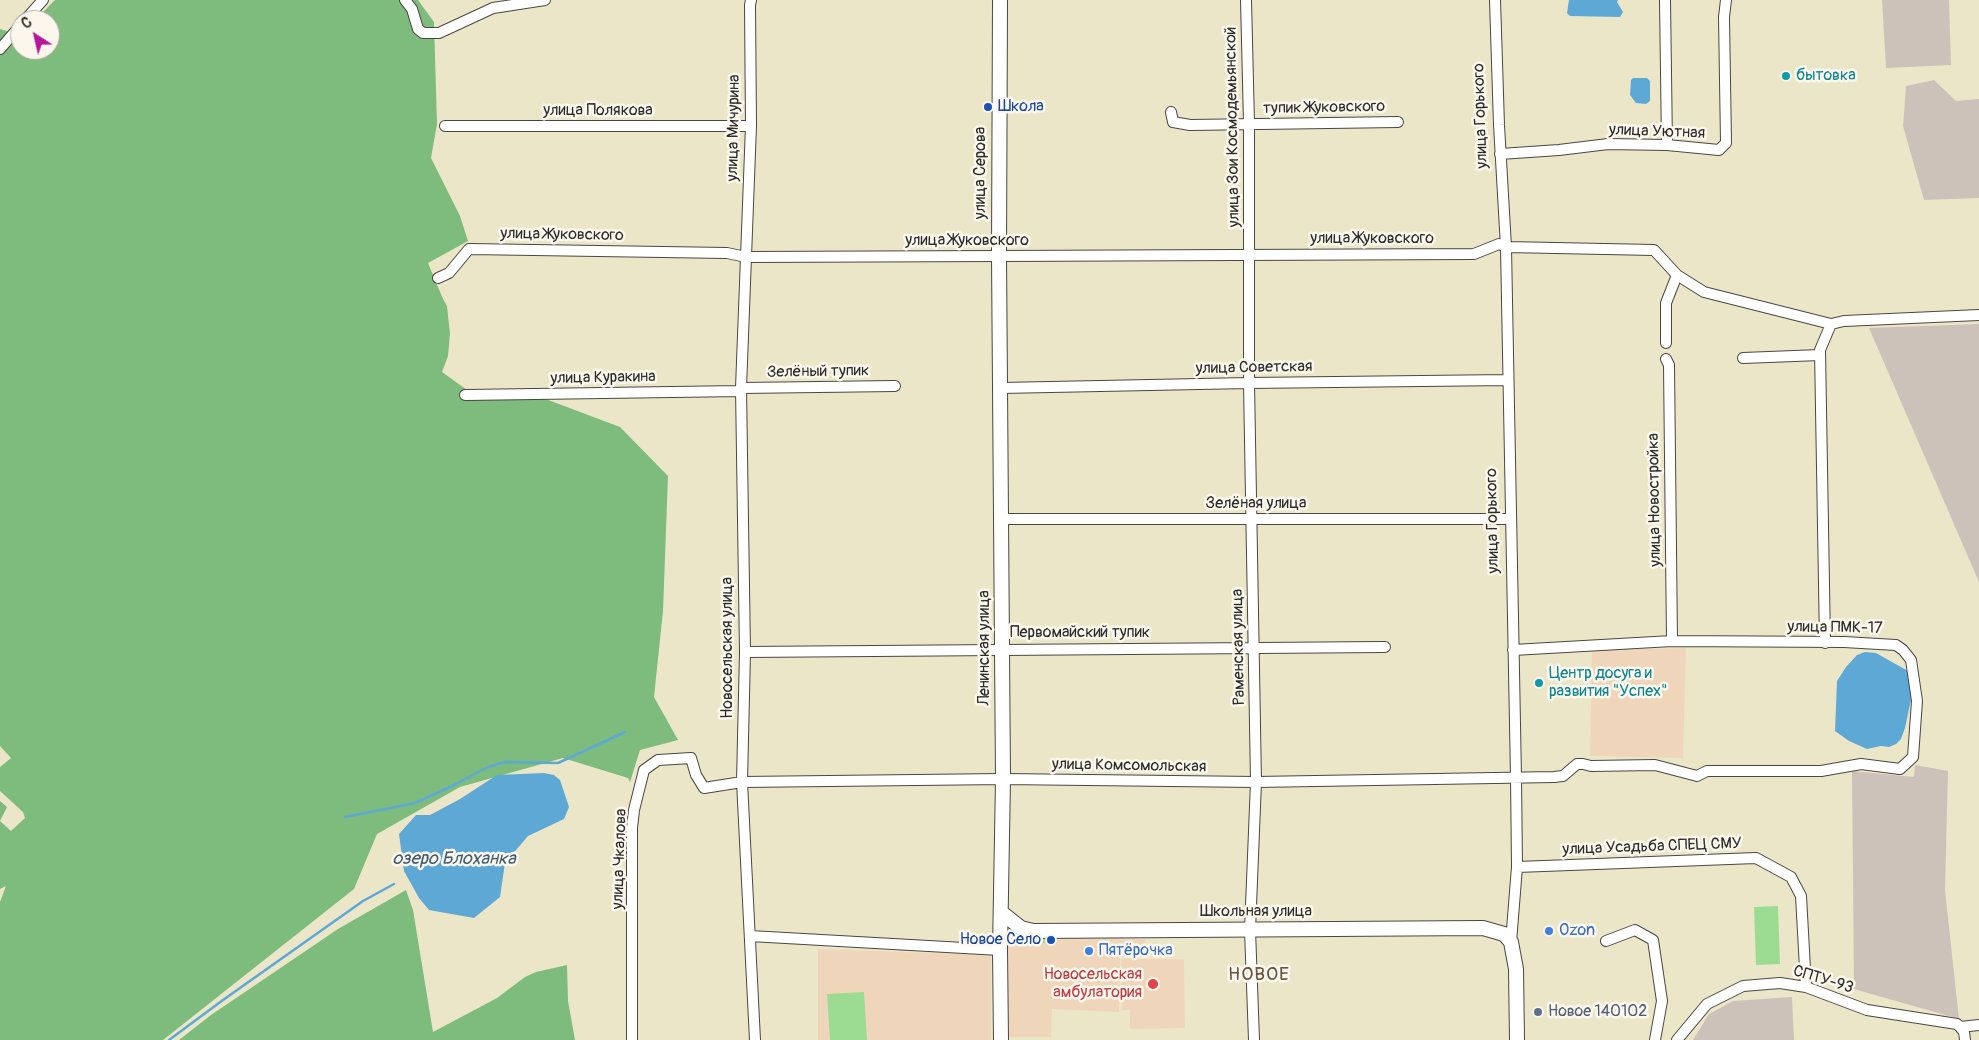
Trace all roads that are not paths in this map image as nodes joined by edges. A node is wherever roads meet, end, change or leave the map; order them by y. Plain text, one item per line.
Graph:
1 (43, 0) edge
2 (405, 0) edge
3 (545, 0) edge
4 (752, 0) edge
5 (1000, 0) edge
6 (1246, 0) edge
7 (1495, 0) edge
8 (1665, 0) edge
9 (1726, 0) edge
10 (34, 10) edge
11 (10, 38) edge
12 (0, 49) edge
13 (1170, 112) dead end
14 (1398, 122) dead end
15 (1249, 124) junction
16 (445, 126) dead end
17 (751, 126) junction
18 (1667, 145) junction
19 (1500, 154) junction
20 (1506, 247) junction
21 (1249, 254) junction
22 (999, 256) junction
23 (746, 257) junction
24 (1678, 275) junction
25 (438, 278) dead end
26 (1979, 315) edge
27 (1831, 324) junction
28 (1666, 343) dead end
29 (1820, 355) junction
30 (1744, 358) dead end
31 (1666, 359) dead end
32 (1508, 380) junction
33 (1249, 383) junction
34 (896, 386) dead end
35 (1000, 388) junction
36 (741, 390) junction
37 (465, 395) dead end
38 (1252, 518) junction
39 (1001, 519) junction
40 (1511, 519) junction
41 (1672, 641) junction
42 (1825, 643) junction
43 (1253, 647) junction
44 (1385, 647) dead end
45 (1002, 649) junction
46 (1513, 650) junction
47 (745, 652) junction
48 (1516, 777) junction
49 (1004, 779) junction
50 (742, 782) junction
51 (1256, 782) junction
52 (1517, 867) junction
53 (1002, 914) junction
54 (1250, 930) junction
55 (750, 936) junction
56 (1606, 941) dead end
57 (1511, 942) junction
58 (1000, 950) junction
59 (1806, 987) junction
60 (1979, 1025) edge
61 (1960, 1027) junction
62 (632, 1040) edge
63 (754, 1040) edge
64 (1000, 1040) edge
65 (1254, 1040) edge
66 (1517, 1040) edge
67 (1655, 1040) edge
68 (1677, 1040) edge
69 (1965, 1040) edge

1 - 10 street
2 - 3 street
4 - 17 street, улица Мичурина
5 - 22 street, улица Серова
6 - 15 street, улица Зои Космодемьянской
7 - 19 street, улица Горького
8 - 18 street
9 - 18 street, улица Уютная
11 - 12 street
13 - 15 street, тупик Жуковского
14 - 15 street, тупик Жуковского
15 - 21 street, улица Зои Космодемьянской
16 - 17 street, улица Полякова
17 - 23 street, улица Мичурина
18 - 19 street, улица Уютная
19 - 20 street, улица Горького
20 - 21 street, улица Жуковского
20 - 24 street, улица Жуковского
20 - 32 street, улица Горького
21 - 22 street, улица Жуковского
21 - 33 street, Раменская улица
22 - 23 street, улица Жуковского
22 - 35 street, Ленинская улица
23 - 25 street, улица Жуковского
23 - 36 street, Новосельская улица
24 - 27 street, улица Жуковского
24 - 28 street
26 - 27 street
27 - 29 street
29 - 30 street
29 - 42 street
31 - 41 street, улица Новостройка
32 - 33 street, улица Советская
32 - 40 street, улица Горького
33 - 35 street, улица Советская
33 - 38 street, Раменская улица
34 - 36 street, Зелёный тупик
35 - 39 street, Ленинская улица
36 - 37 street, улица Куракина
36 - 47 street, Новосельская улица
38 - 39 street, Зелёная улица
38 - 40 street, Зелёная улица
38 - 43 street, Раменская улица
39 - 45 street, Ленинская улица
40 - 46 street, улица Горького
41 - 42 street, улица ПМК-17
41 - 46 street, улица ПМК-17
42 - 48 street, улица ПМК-17
43 - 44 street, Первомайский тупик
43 - 45 street, Первомайский тупик
43 - 51 street, Раменская улица
45 - 47 street, Первомайский тупик
45 - 49 street, Ленинская улица
46 - 48 street, улица Горького
47 - 50 street, Новосельская улица
48 - 51 street, улица Комсомольская
48 - 52 street, улица Горького
49 - 50 street, улица Комсомольская
49 - 51 street, улица Комсомольская
49 - 53 street, Ленинская улица
50 - 55 street, Новосельская улица
50 - 62 street, улица Чкалова
51 - 54 street, Раменская улица
52 - 57 street, улица Горького
52 - 59 street, улица Усадьба СПЕЦ СМУ
53 - 54 street, Школьная улица
53 - 58 street, Ленинская улица
54 - 57 street, Школьная улица
54 - 65 street, Раменская улица
55 - 58 street
55 - 63 street, Новосельская улица
56 - 67 street
57 - 66 street, улица Горького
58 - 64 street, Ленинская улица
59 - 61 street, СПТУ-93
59 - 68 street, СПТУ-93
60 - 61 street, СПТУ-93
61 - 69 street

